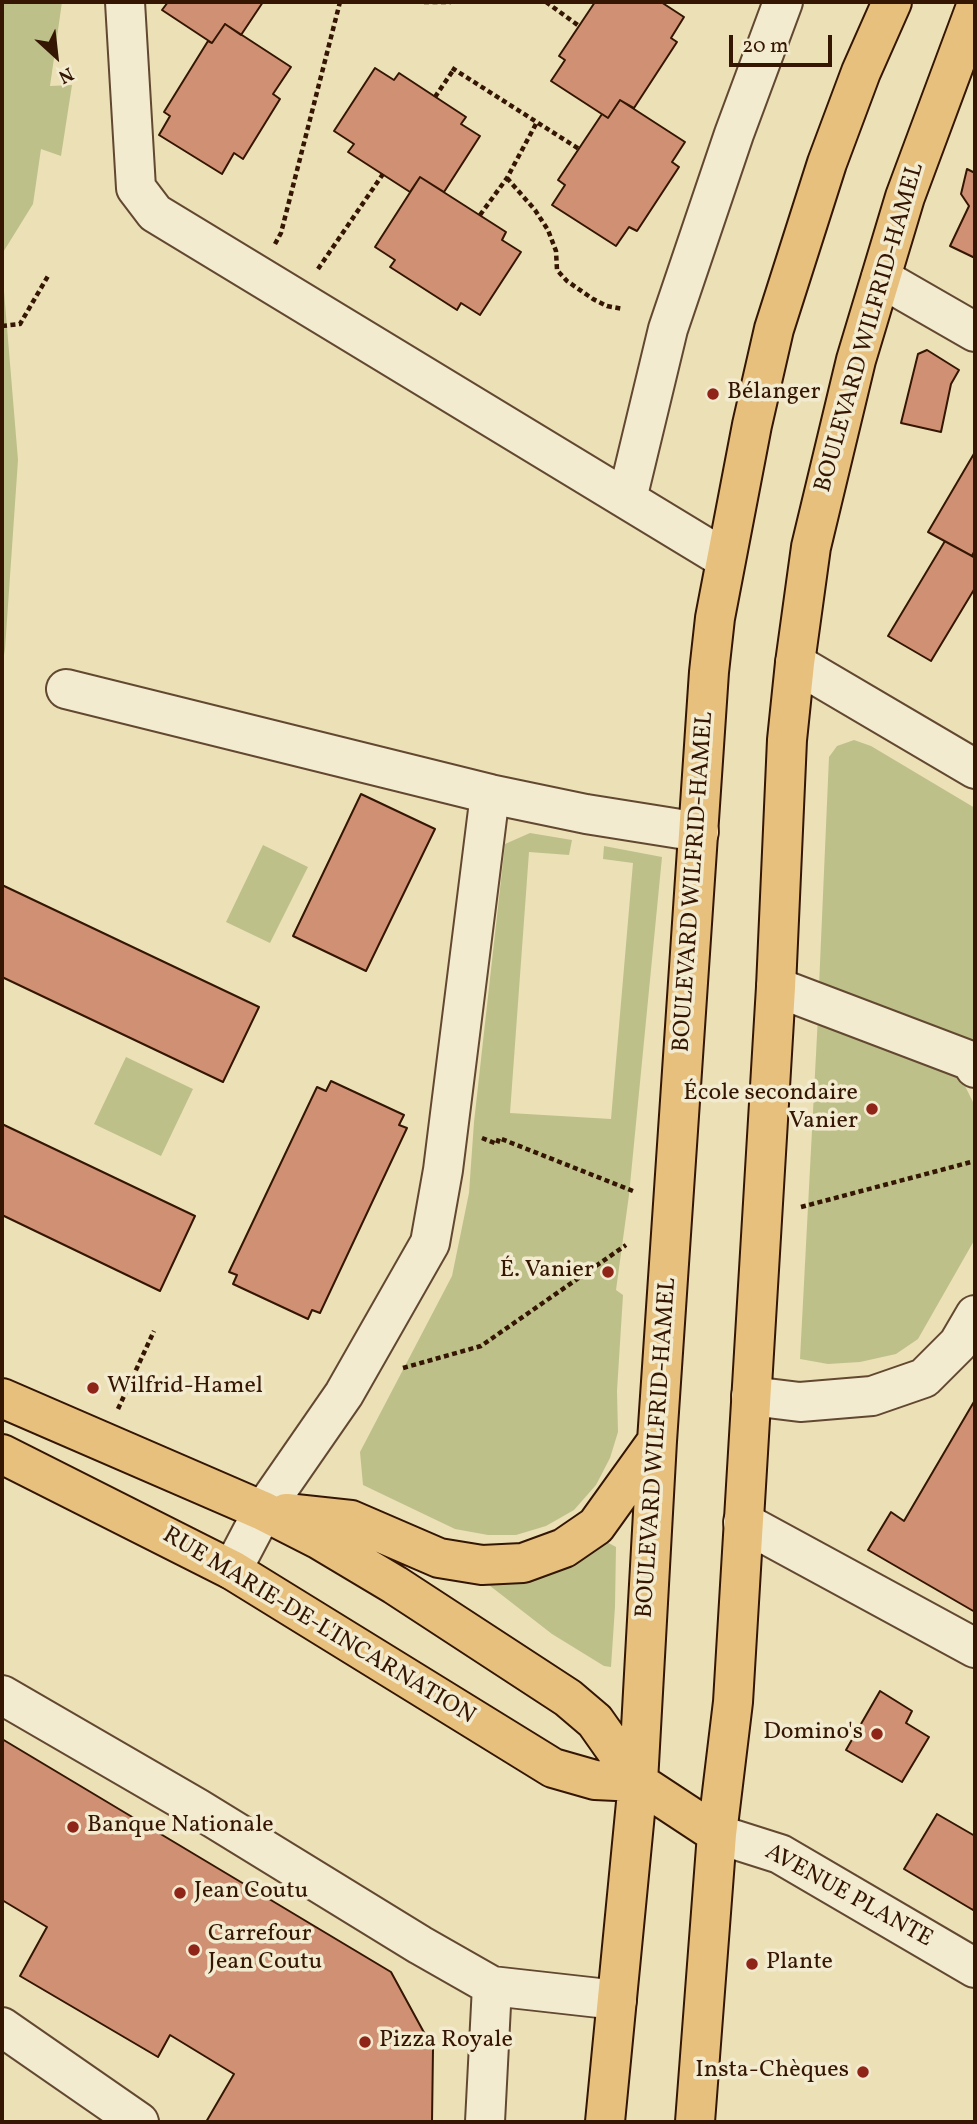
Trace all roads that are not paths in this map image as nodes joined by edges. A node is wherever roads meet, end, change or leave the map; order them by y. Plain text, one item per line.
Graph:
1 (125, 2) edge
2 (783, 2) edge
3 (892, 2) edge
4 (975, 9) edge
5 (881, 278) junction
6 (975, 332) edge
7 (627, 499) junction
8 (725, 559) junction
9 (795, 663) junction
10 (66, 689) dead end
11 (975, 769) edge
12 (491, 794) junction
13 (699, 832) junction
14 (776, 987) junction
15 (974, 1064) edge
16 (975, 1315) edge
17 (751, 1396) junction
18 (2, 1398) edge
19 (657, 1441) junction
20 (2, 1454) edge
21 (263, 1511) junction
22 (743, 1522) junction
23 (232, 1570) junction
24 (975, 1648) edge
25 (2, 1695) edge
26 (638, 1782) junction
27 (717, 1834) junction
28 (975, 1968) edge
29 (492, 1986) junction
30 (617, 2000) junction
31 (2, 2027) edge
32 (139, 2122) edge
33 (485, 2122) edge
34 (605, 2122) edge
35 (695, 2122) edge

1 - 7 street
2 - 7 street
3 - 8 main road, BOULEVARD WILFRID-HAMEL
4 - 5 main road, BOULEVARD WILFRID-HAMEL
5 - 6 street
5 - 9 main road, BOULEVARD WILFRID-HAMEL
7 - 8 street
8 - 13 main road, BOULEVARD WILFRID-HAMEL
9 - 11 street
9 - 14 main road, BOULEVARD WILFRID-HAMEL
10 - 12 street
12 - 13 street
12 - 21 street
13 - 19 main road, BOULEVARD WILFRID-HAMEL
14 - 15 street
14 - 17 main road, BOULEVARD WILFRID-HAMEL
16 - 17 street
17 - 22 main road, BOULEVARD WILFRID-HAMEL
18 - 21 main road
19 - 21 main road
19 - 26 main road, BOULEVARD WILFRID-HAMEL
20 - 23 main road, RUE MARIE-DE-L'INCARNATION
21 - 23 street
21 - 26 main road
22 - 24 street
22 - 27 main road, BOULEVARD WILFRID-HAMEL
23 - 26 main road, RUE MARIE-DE-L'INCARNATION
25 - 29 street
26 - 27 main road
26 - 30 main road, BOULEVARD WILFRID-HAMEL
27 - 28 street, AVENUE PLANTE
27 - 35 main road, BOULEVARD WILFRID-HAMEL
29 - 30 street
29 - 33 street
30 - 34 main road, BOULEVARD WILFRID-HAMEL
31 - 32 street

